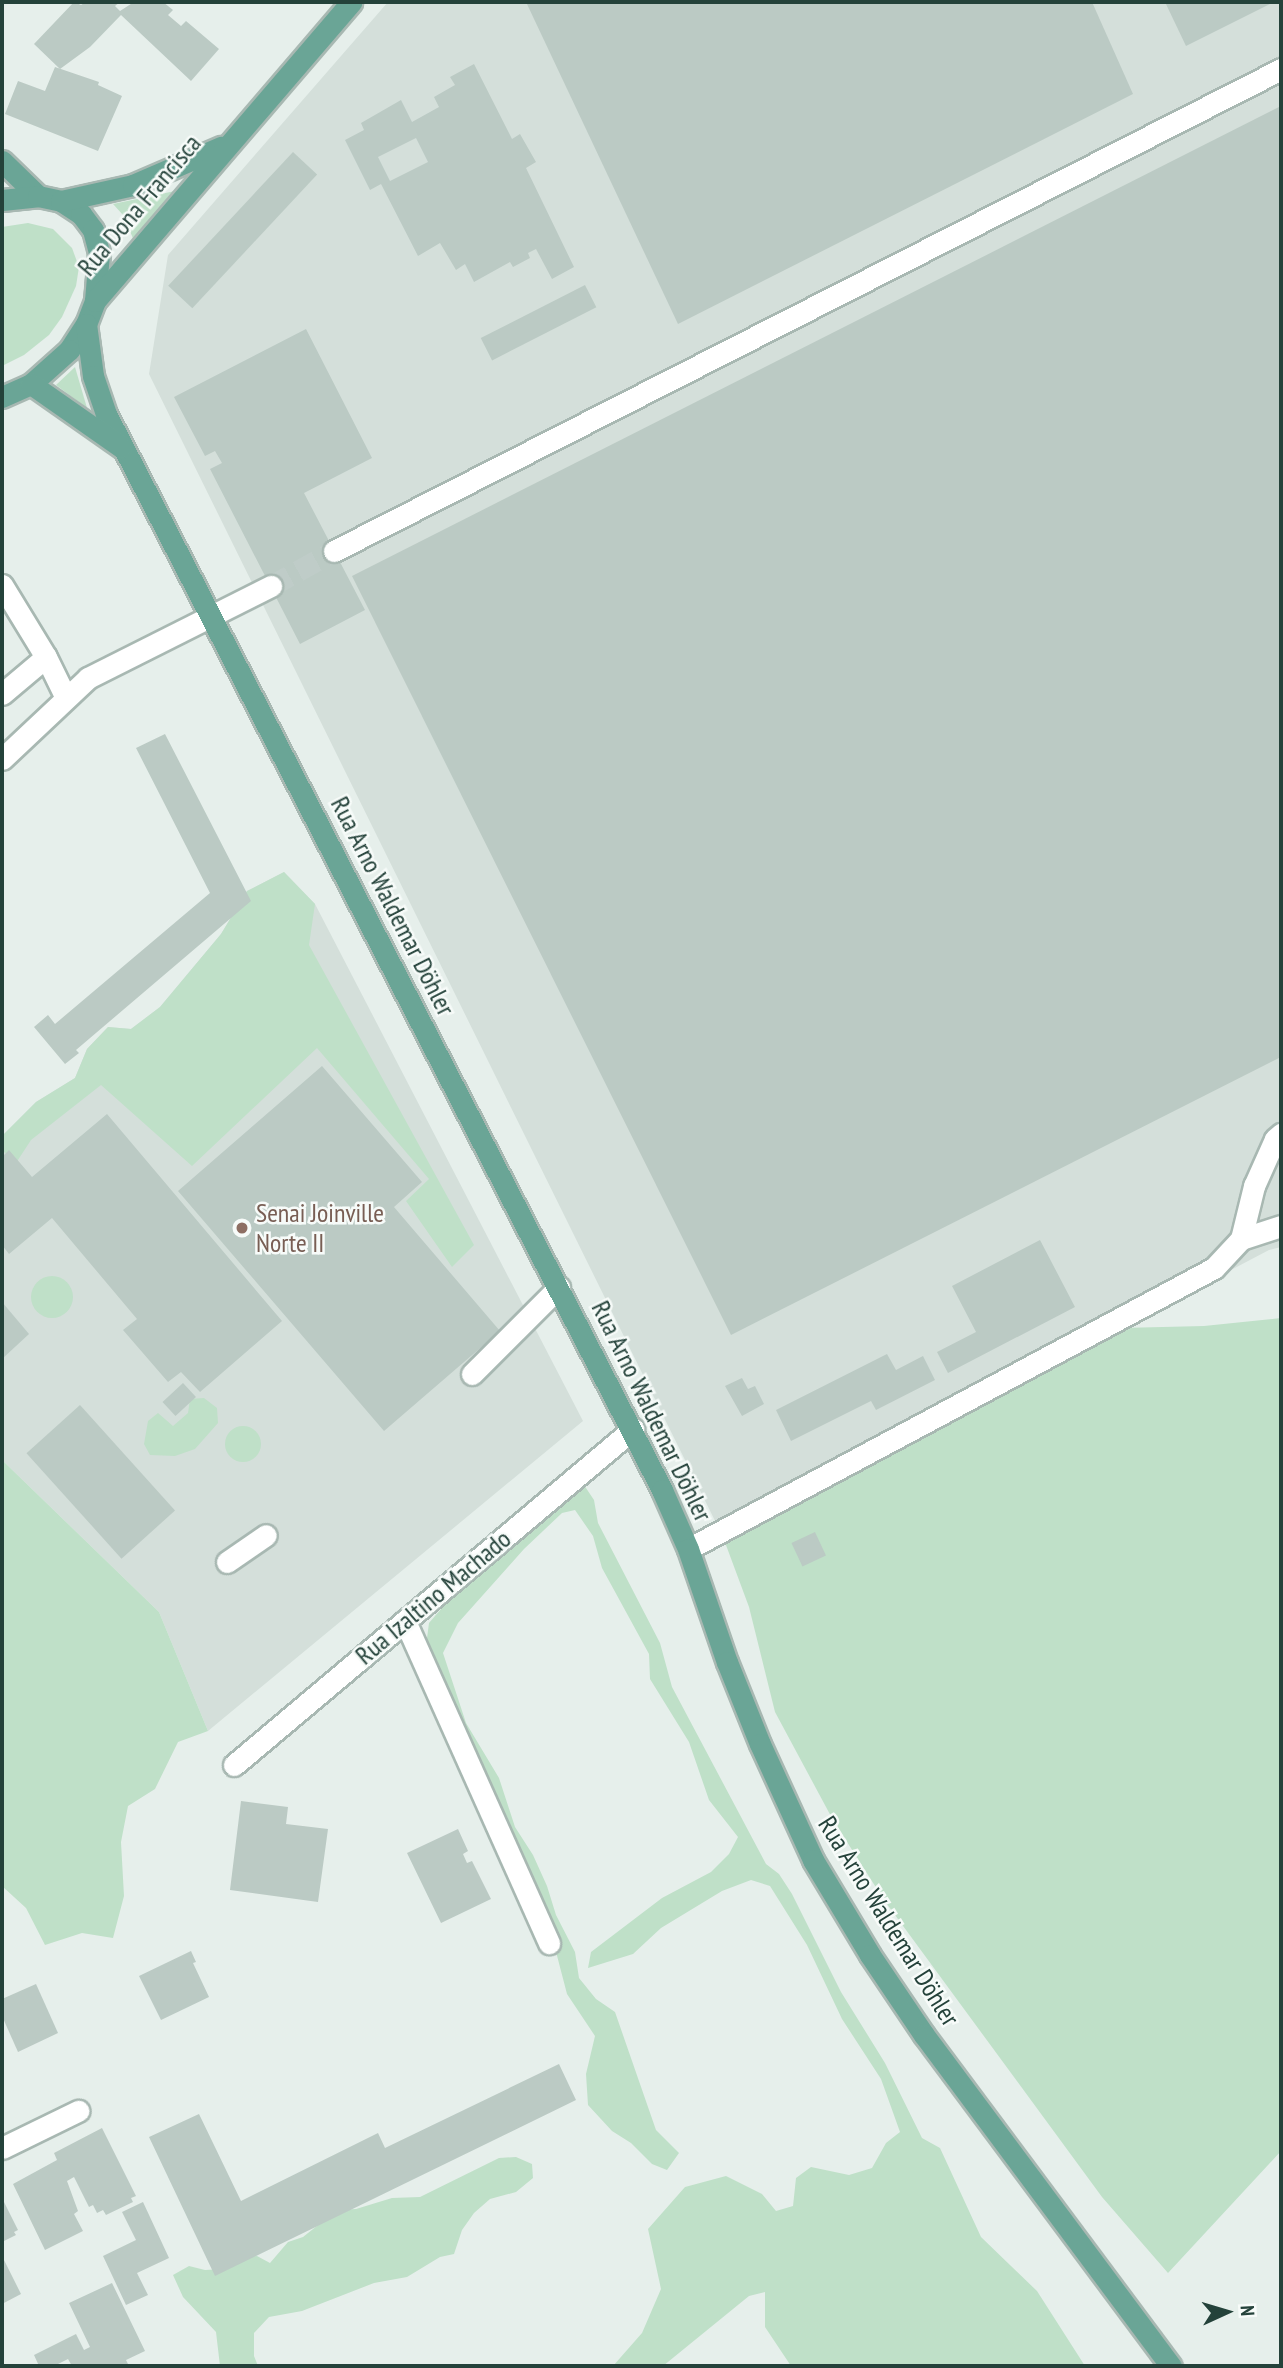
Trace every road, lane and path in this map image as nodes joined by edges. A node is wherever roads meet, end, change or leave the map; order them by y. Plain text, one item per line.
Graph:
1 (351, 2) edge
2 (1281, 69) edge
3 (226, 144) junction
4 (2, 161) edge
5 (38, 196) junction
6 (2, 200) edge
7 (61, 201) junction
8 (95, 301) junction
9 (86, 324) junction
10 (31, 384) junction
11 (4, 398) edge
12 (124, 450) junction
13 (334, 551) tunnel mouth
14 (2, 585) edge
15 (271, 586) tunnel mouth
16 (209, 614) junction
17 (46, 657) junction
18 (2, 694) edge
19 (65, 696) junction
20 (2, 759) edge
21 (1281, 1134) edge
22 (1281, 1226) edge
23 (1241, 1239) junction
24 (559, 1286) junction
25 (472, 1374) dead end
26 (632, 1429) junction
27 (267, 1535) dead end
28 (688, 1549) junction
29 (227, 1562) dead end
30 (405, 1621) junction
31 (234, 1765) dead end
32 (549, 1943) dead end
33 (78, 2111) dead end
34 (2, 2148) edge
35 (1171, 2366) edge

1 - 3 main road, Rua Dona Francisca
2 - 13 street
3 - 7 main road, Rua Dona Francisca
3 - 8 main road, Rua Dona Francisca
4 - 5 main road
5 - 6 main road
5 - 7 main road
7 - 8 main road
8 - 9 main road
9 - 10 main road
9 - 12 main road, Rua Arno Waldemar Döhler
10 - 11 main road
10 - 12 main road, Rua Arno Waldemar Döhler
12 - 16 main road, Rua Arno Waldemar Döhler
14 - 17 street
15 - 16 street
16 - 19 street
16 - 24 main road, Rua Arno Waldemar Döhler
17 - 18 street
17 - 19 street
19 - 20 street
21 - 23 street
22 - 23 street
23 - 28 street
24 - 25 street
24 - 26 main road, Rua Arno Waldemar Döhler
26 - 28 main road, Rua Arno Waldemar Döhler
26 - 30 street, Rua Izaltino Machado
27 - 29 street
28 - 35 main road, Rua Arno Waldemar Döhler
30 - 31 street, Rua Izaltino Machado
30 - 32 street
33 - 34 street

